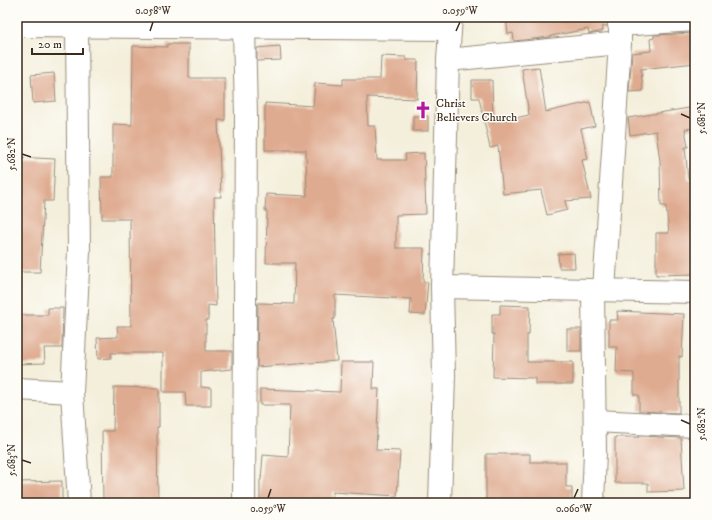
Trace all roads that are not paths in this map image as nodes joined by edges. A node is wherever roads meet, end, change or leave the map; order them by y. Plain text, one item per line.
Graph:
1 (695, 20) edge
2 (147, 22) edge
3 (450, 23) edge
4 (17, 26) edge
5 (77, 27) junction
6 (244, 28) junction
7 (620, 29) edge
8 (448, 60) junction
9 (442, 287) junction
10 (599, 290) junction
11 (695, 292) edge
12 (17, 389) edge
13 (72, 392) junction
14 (595, 421) junction
15 (695, 426) edge
16 (79, 503) edge
17 (244, 503) edge
18 (440, 503) edge
19 (593, 503) edge

1 - 7 street
2 - 5 street
2 - 6 street
3 - 6 street
3 - 8 street
4 - 5 street
5 - 13 street
6 - 17 street
7 - 8 street
7 - 10 street
8 - 9 street
9 - 10 street
9 - 18 street
10 - 11 street
10 - 14 street
12 - 13 street
13 - 16 street
14 - 15 street
14 - 19 street

